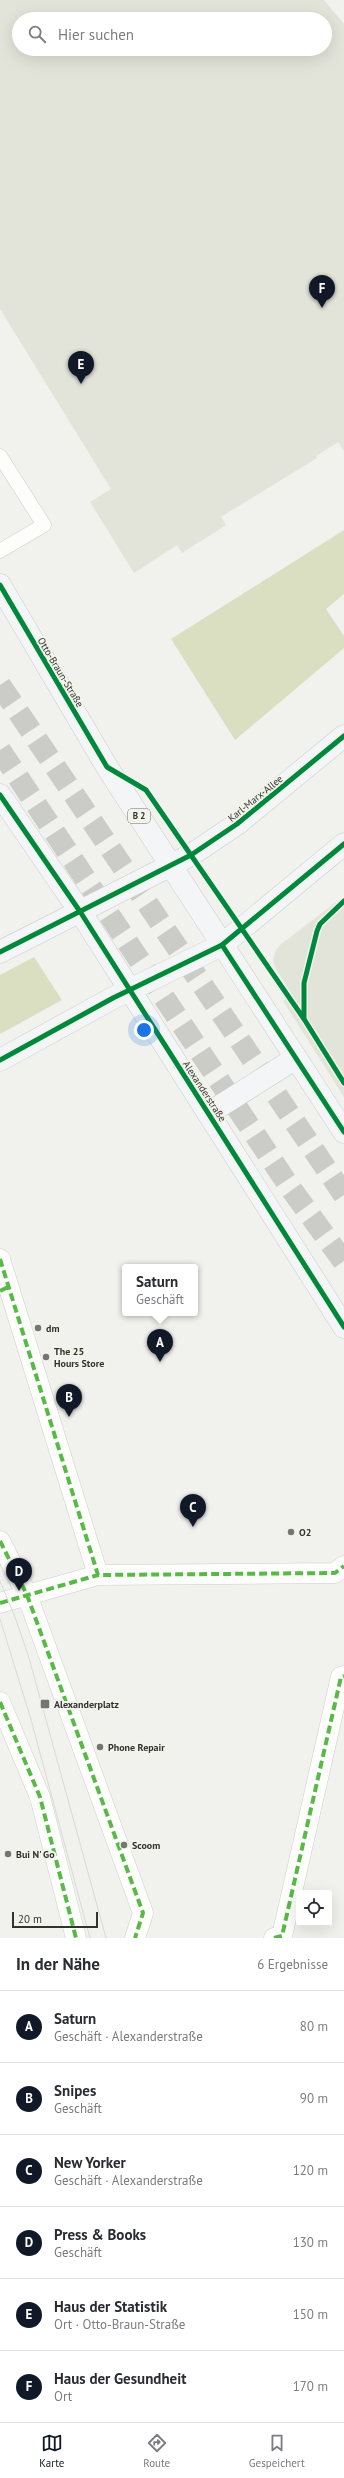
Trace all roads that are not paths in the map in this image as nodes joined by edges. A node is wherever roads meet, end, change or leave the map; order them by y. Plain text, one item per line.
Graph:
1 (0, 456) edge
2 (0, 551) edge
3 (0, 585) edge
4 (344, 736) edge
5 (0, 795) edge
6 (344, 844) edge
7 (171, 865) junction
8 (80, 912) junction
9 (222, 945) junction
10 (0, 952) edge
11 (129, 990) junction
12 (296, 1058) junction
13 (0, 1060) edge
14 (209, 1113) junction
15 (344, 1132) edge
16 (0, 1259) edge
17 (5, 1289) edge
18 (344, 1327) edge
19 (0, 1541) edge
20 (344, 1566) edge
21 (98, 1575) junction
22 (27, 1595) junction
23 (0, 1603) edge
24 (344, 1676) edge
25 (0, 1702) edge
26 (76, 1938) edge
27 (135, 1938) edge
28 (274, 1938) edge

1 - 2 lane
3 - 7 main road, Otto-Braun-Straße / B 2
4 - 7 main road, Karl-Marx-Allee
5 - 8 main road
6 - 9 main road
7 - 8 main road
7 - 9 main road, B 2
8 - 10 main road
8 - 11 main road, Alexanderstraße
9 - 11 main road
9 - 12 main road
11 - 13 main road
11 - 14 main road, Alexanderstraße
12 - 14 main road
12 - 15 main road
14 - 18 main road, Alexanderstraße
16 - 17 street
17 - 21 street
19 - 22 street
20 - 21 street
21 - 22 street
22 - 23 street
22 - 27 street
24 - 28 street
25 - 26 street

